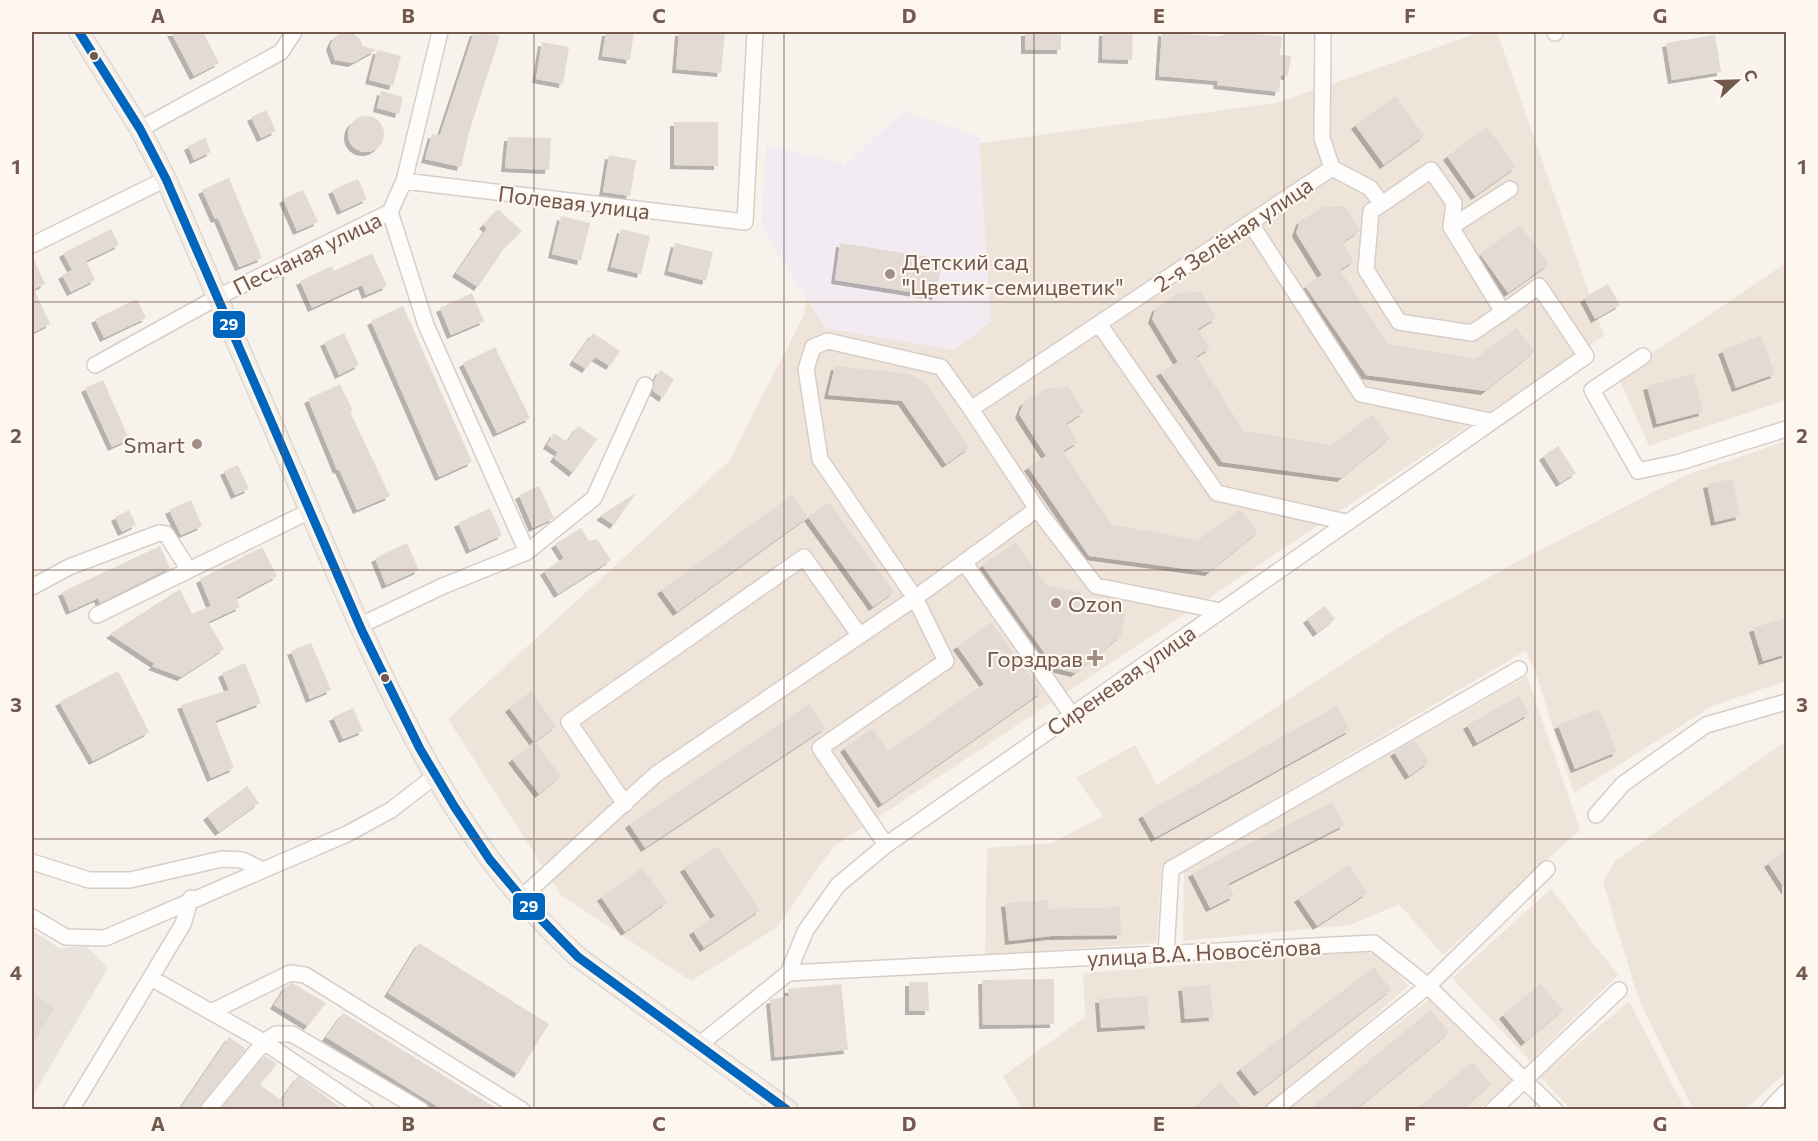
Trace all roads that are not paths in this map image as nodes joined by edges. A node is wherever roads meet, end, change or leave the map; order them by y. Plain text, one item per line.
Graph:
1 (79, 32) edge
2 (294, 32) edge
3 (440, 32) edge
4 (755, 32) edge
5 (1323, 32) edge
6 (140, 129) junction
7 (1332, 168) junction
8 (165, 179) junction
9 (404, 182) junction
10 (1510, 189) dead end
11 (1382, 204) junction
12 (390, 212) junction
13 (1251, 224) junction
14 (1451, 227) junction
15 (32, 245) edge
16 (218, 297) junction
17 (1503, 312) junction
18 (1099, 324) junction
19 (1643, 356) dead end
20 (95, 365) dead end
21 (645, 385) dead end
22 (971, 409) junction
23 (1490, 421) junction
24 (1786, 429) edge
25 (1037, 509) junction
26 (310, 511) junction
27 (1346, 522) junction
28 (526, 552) junction
29 (964, 562) junction
30 (189, 570) junction
31 (32, 587) edge
32 (915, 598) junction
33 (1221, 610) junction
34 (97, 615) dead end
35 (359, 626) junction
36 (860, 636) junction
37 (1519, 669) dead end
38 (1786, 702) edge
39 (1072, 715) junction
40 (435, 776) junction
41 (625, 804) junction
42 (1596, 815) dead end
43 (886, 845) junction
44 (32, 862) edge
45 (1547, 869) dead end
46 (263, 870) junction
47 (191, 898) junction
48 (520, 899) junction
49 (32, 917) edge
50 (1166, 953) junction
51 (788, 973) junction
52 (151, 978) junction
53 (1428, 987) junction
54 (1618, 990) dead end
55 (211, 1012) junction
56 (264, 1042) junction
57 (699, 1045) junction
58 (1526, 1080) junction
59 (1786, 1092) edge
60 (783, 1108) edge
61 (71, 1110) edge
62 (208, 1110) edge
63 (365, 1110) edge
64 (421, 1110) edge
65 (522, 1110) edge
66 (1274, 1110) edge
67 (1493, 1110) edge
68 (1555, 1110) edge
69 (1769, 1110) edge

1 - 6 main road
2 - 6 street
3 - 9 street, Песчаная улица
4 - 9 street, Полевая улица
5 - 7 street, 2-я Зелёная улица
6 - 8 main road
7 - 11 street
7 - 13 street, 2-я Зелёная улица
8 - 15 street
8 - 16 main road
9 - 12 street, Песчаная улица
10 - 14 street
11 - 14 street
11 - 17 street
12 - 16 street, Песчаная улица
12 - 28 street
13 - 18 street, 2-я Зелёная улица
13 - 23 street
14 - 17 street
16 - 20 street, Песчаная улица
16 - 26 main road
17 - 23 street, Сиреневая улица
18 - 22 street, 2-я Зелёная улица
18 - 27 street
19 - 24 street
21 - 28 street
22 - 25 street
22 - 32 street
23 - 27 street, Сиреневая улица
25 - 29 street
25 - 33 street
26 - 30 street
26 - 35 main road
27 - 33 street, Сиреневая улица
28 - 35 street
29 - 32 street
29 - 39 street
30 - 31 street
30 - 34 street
32 - 36 street
32 - 43 street
33 - 39 street, Сиреневая улица
35 - 40 main road
36 - 41 street
36 - 41 street
37 - 50 street
38 - 42 street
39 - 43 street, Сиреневая улица
40 - 46 street
40 - 48 main road
41 - 48 street
43 - 51 street, Сиреневая улица
44 - 46 street
45 - 53 street
46 - 47 street
47 - 49 street
47 - 52 street
48 - 57 main road
50 - 51 street, улица В.А. Новосёлова
50 - 53 street, улица В.А. Новосёлова
51 - 57 street, Сиреневая улица
52 - 55 street
52 - 61 street
53 - 58 street, улица В.А. Новосёлова
53 - 66 street
54 - 58 street
55 - 56 street
55 - 65 street
56 - 62 street
56 - 63 street
56 - 64 street
57 - 60 main road
58 - 67 street
58 - 68 street, улица В.А. Новосёлова
59 - 69 street

